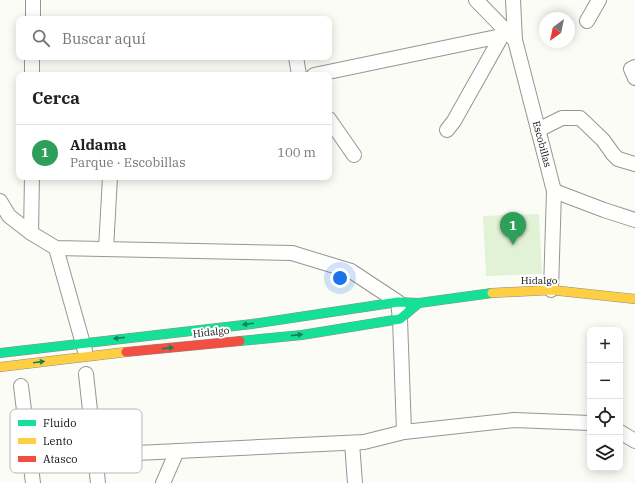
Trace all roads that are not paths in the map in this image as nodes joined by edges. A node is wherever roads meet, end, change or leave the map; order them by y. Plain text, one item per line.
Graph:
1 (33, 0) edge
2 (476, 0) edge
3 (513, 0) edge
4 (599, 0) edge
5 (33, 16) edge
6 (586, 21) dead end
7 (507, 35) junction
8 (32, 60) edge
9 (296, 60) edge
10 (635, 67) edge
11 (32, 72) edge
12 (298, 72) edge
13 (328, 72) edge
14 (635, 78) edge
15 (332, 123) edge
16 (447, 130) dead end
17 (538, 130) junction
18 (354, 155) dead end
19 (635, 164) edge
20 (32, 180) edge
21 (110, 180) edge
22 (554, 191) junction
23 (0, 201) edge
24 (5, 216) edge
25 (635, 220) edge
26 (31, 233) junction
27 (56, 248) junction
28 (106, 249) junction
29 (551, 290) junction
30 (635, 299) edge
31 (398, 302) junction
32 (419, 303) junction
33 (348, 310) junction
34 (400, 318) junction
35 (351, 327) junction
36 (85, 349) junction
37 (0, 353) edge
38 (0, 367) edge
39 (86, 374) dead end
40 (21, 386) dead end
41 (24, 409) edge
42 (90, 409) edge
43 (587, 423) edge
44 (404, 432) junction
45 (623, 434) edge
46 (635, 442) edge
47 (352, 443) junction
48 (177, 451) junction
49 (142, 453) edge
50 (32, 473) edge
51 (97, 473) edge
52 (33, 483) edge
53 (98, 483) edge
54 (163, 483) edge
55 (355, 483) edge

1 - 5 street
2 - 7 street
3 - 7 street, Escobillas
4 - 6 street
7 - 13 street
7 - 16 street
7 - 17 street, Escobillas
8 - 11 street
9 - 12 street
10 - 14 street
15 - 18 street
17 - 19 street
17 - 22 street, Escobillas
20 - 26 street
21 - 28 street
22 - 25 street
22 - 29 street, Escobillas
23 - 24 street
24 - 26 street
26 - 27 street
27 - 28 street
27 - 36 street
28 - 31 street
29 - 30 main road, Hidalgo
29 - 32 main road, Hidalgo
31 - 32 main road, Hidalgo
31 - 33 main road, Hidalgo
31 - 34 street
32 - 34 main road, Hidalgo
33 - 35 main road
33 -> 36 main road, Hidalgo
34 - 35 main road, Hidalgo
34 - 44 street
36 -> 35 main road, Hidalgo
36 - 37 main road, Hidalgo
38 -> 36 main road, Hidalgo
39 - 42 street
40 - 41 street
43 - 44 street
44 - 47 street
45 - 46 street
47 - 48 street
47 - 55 street
48 - 49 street
48 - 54 street
50 - 52 street
51 - 53 street

